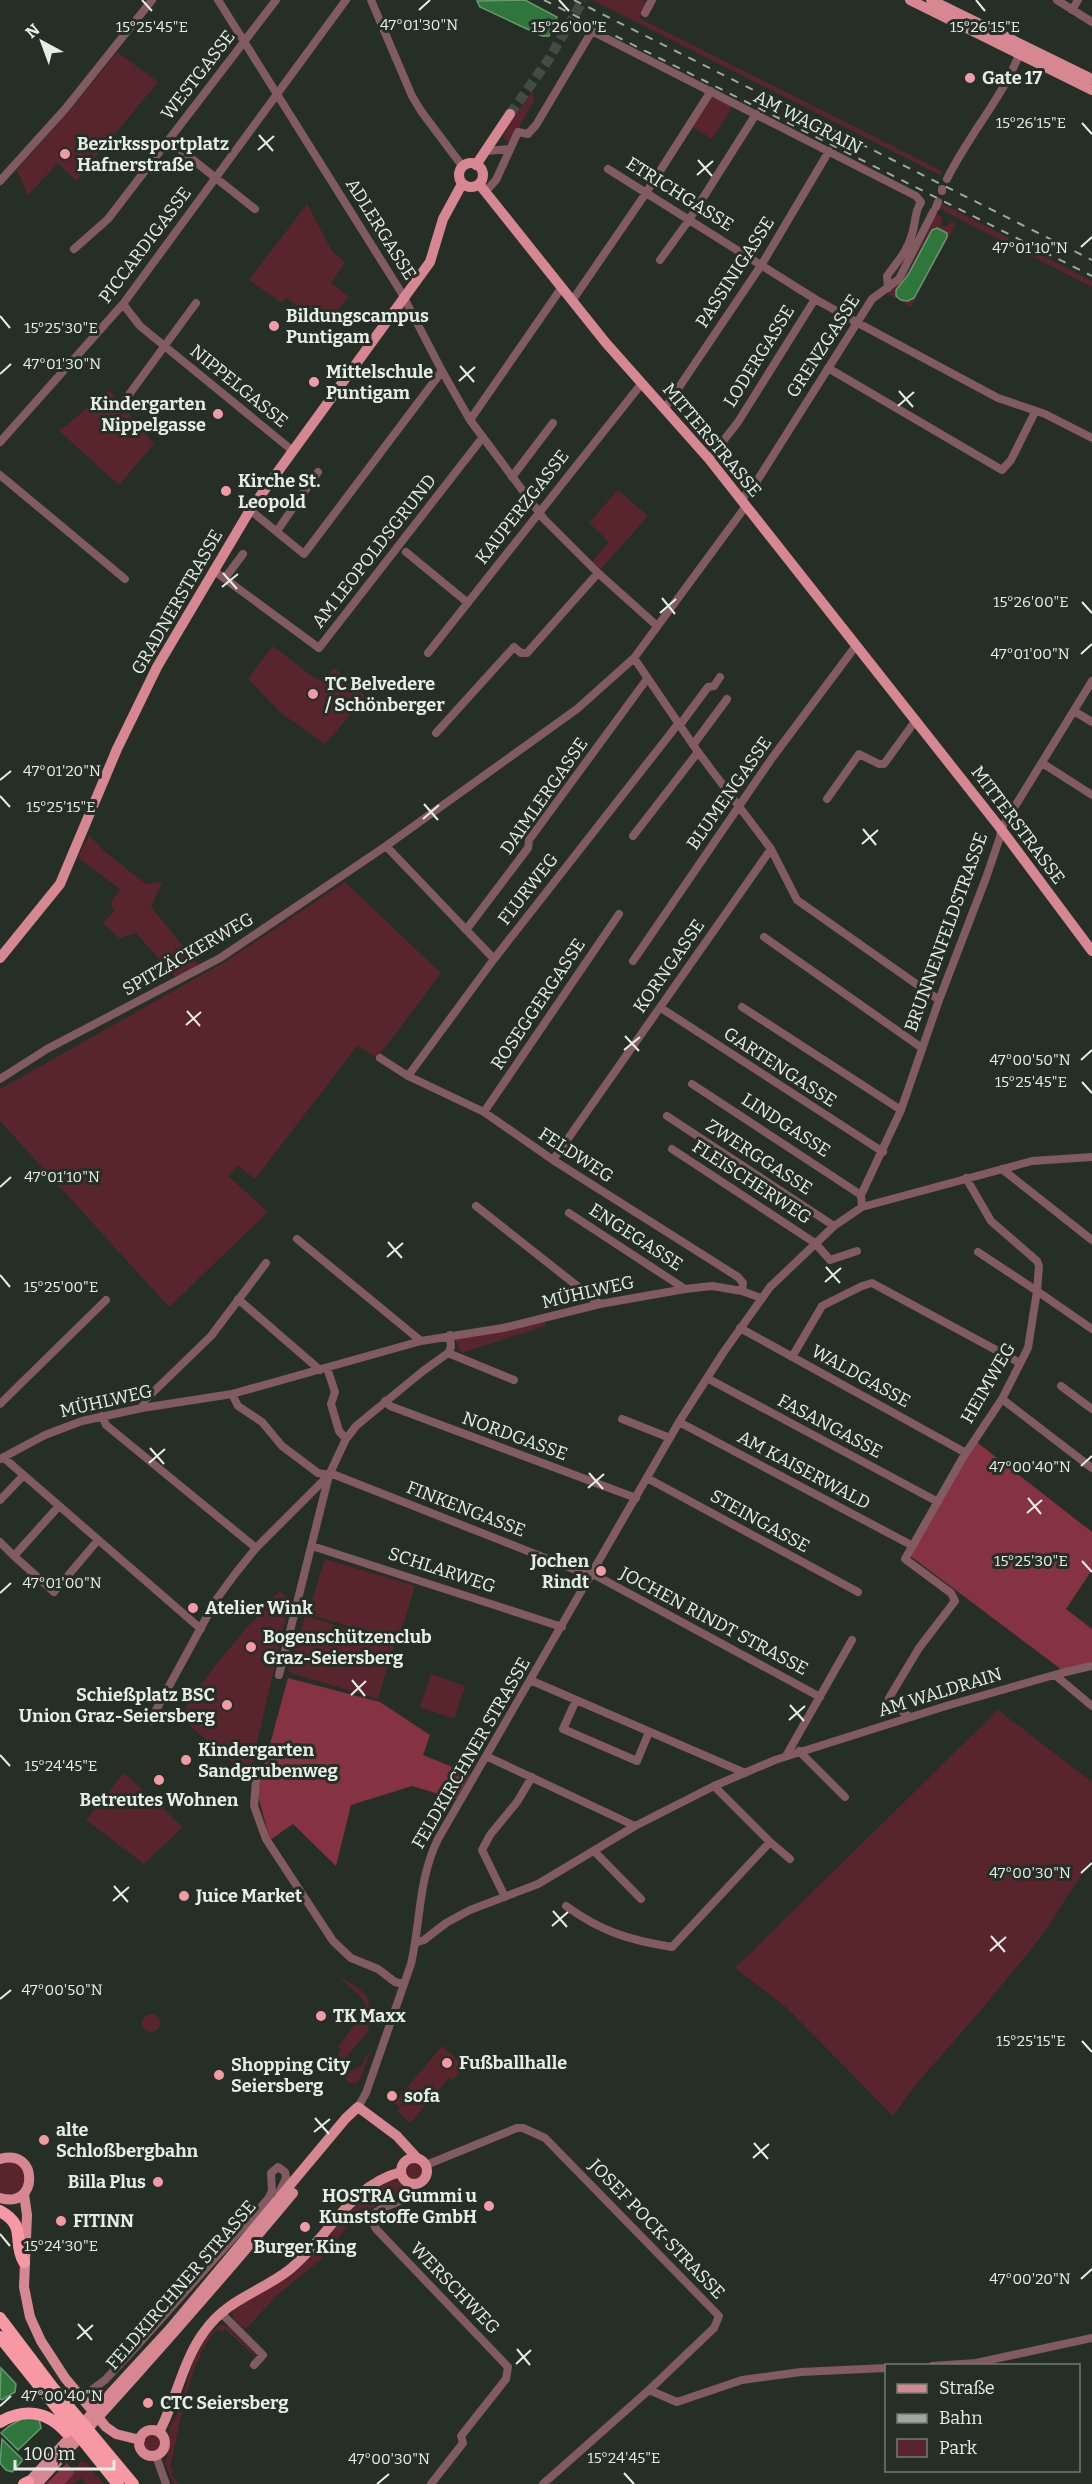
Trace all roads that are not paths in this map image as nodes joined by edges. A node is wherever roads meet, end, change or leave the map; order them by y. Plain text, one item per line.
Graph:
1 (152, 0) edge
2 (218, 0) edge
3 (276, 0) edge
4 (346, 0) edge
5 (371, 0) edge
6 (652, 0) edge
7 (910, 0) edge
8 (931, 0) edge
9 (1057, 0) edge
10 (1078, 0) edge
11 (1072, 10) junction
12 (645, 13) dead end
13 (1092, 22) edge
14 (580, 26) dead end
15 (592, 32) junction
16 (244, 43) junction
17 (1021, 50) junction
18 (1092, 79) edge
19 (1092, 90) edge
20 (711, 91) junction
21 (278, 95) junction
22 (510, 114) tunnel mouth
23 (756, 114) junction
24 (168, 140) junction
25 (509, 149) junction
26 (487, 151) junction
27 (829, 151) junction
28 (476, 165) junction
29 (463, 167) junction
30 (608, 169) dead end
31 (947, 178) dead end
32 (216, 179) junction
33 (0, 181) edge
34 (462, 184) junction
35 (482, 188) junction
36 (646, 193) junction
37 (936, 207) dead end
38 (255, 209) dead end
39 (689, 220) junction
40 (74, 249) dead end
41 (660, 260) dead end
42 (762, 264) junction
43 (562, 287) junction
44 (888, 288) junction
45 (404, 297) junction
46 (815, 299) junction
47 (572, 301) junction
48 (196, 303) dead end
49 (123, 304) junction
50 (858, 323) junction
51 (164, 346) junction
52 (828, 368) junction
53 (442, 371) junction
54 (642, 383) junction
55 (125, 400) dead end
56 (664, 408) junction
57 (1035, 412) junction
58 (470, 420) junction
59 (553, 423) dead end
60 (483, 438) junction
61 (1092, 438) edge
62 (0, 442) edge
63 (293, 451) junction
64 (709, 459) junction
65 (318, 472) dead end
66 (0, 475) edge
67 (512, 477) junction
68 (743, 503) junction
69 (250, 510) junction
70 (539, 513) junction
71 (277, 531) junction
72 (406, 552) dead end
73 (243, 554) dead end
74 (213, 570) junction
75 (598, 573) junction
76 (225, 578) junction
77 (125, 579) dead end
78 (468, 603) junction
79 (656, 626) junction
80 (855, 646) junction
81 (428, 653) dead end
82 (634, 658) junction
83 (720, 677) dead end
84 (647, 679) junction
85 (1092, 681) edge
86 (727, 699) dead end
87 (1074, 711) junction
88 (916, 720) junction
89 (1092, 722) edge
90 (678, 725) junction
91 (436, 733) dead end
92 (695, 748) junction
93 (1042, 763) junction
94 (1092, 795) edge
95 (826, 799) dead end
96 (738, 807) junction
97 (1001, 828) junction
98 (633, 836) dead end
99 (386, 846) junction
100 (771, 849) junction
101 (619, 914) dead end
102 (466, 930) junction
103 (764, 937) dead end
104 (1092, 951) edge
105 (0, 958) edge
106 (494, 959) junction
107 (633, 961) dead end
108 (939, 1000) junction
109 (742, 1006) dead end
110 (661, 1008) junction
111 (922, 1048) junction
112 (380, 1058) dead end
113 (408, 1077) junction
114 (0, 1079) edge
115 (692, 1084) dead end
116 (901, 1110) junction
117 (484, 1112) junction
118 (667, 1116) dead end
119 (672, 1149) dead end
120 (882, 1152) junction
121 (1092, 1157) edge
122 (553, 1160) junction
123 (1002, 1169) junction
124 (966, 1178) junction
125 (861, 1195) junction
126 (476, 1206) dead end
127 (862, 1207) junction
128 (569, 1213) dead end
129 (834, 1226) junction
130 (297, 1239) dead end
131 (1092, 1240) edge
132 (815, 1243) junction
133 (857, 1251) dead end
134 (978, 1252) dead end
135 (266, 1263) dead end
136 (685, 1289) junction
137 (742, 1291) junction
138 (1037, 1291) junction
139 (761, 1298) junction
140 (238, 1299) junction
141 (106, 1300) dead end
142 (600, 1304) junction
143 (740, 1328) junction
144 (1092, 1329) edge
145 (450, 1335) junction
146 (421, 1341) junction
147 (448, 1353) junction
148 (792, 1357) junction
149 (1020, 1363) junction
150 (323, 1369) junction
151 (707, 1378) junction
152 (514, 1380) dead end
153 (1061, 1386) dead end
154 (232, 1394) junction
155 (1002, 1399) junction
156 (385, 1401) junction
157 (0, 1404) edge
158 (142, 1408) junction
159 (1092, 1409) edge
160 (102, 1416) junction
161 (622, 1419) dead end
162 (680, 1422) junction
163 (670, 1438) junction
164 (346, 1439) junction
165 (0, 1448) edge
166 (966, 1453) junction
167 (2, 1459) edge
168 (1092, 1467) edge
169 (329, 1474) junction
170 (22, 1477) junction
171 (647, 1478) junction
172 (636, 1498) junction
173 (0, 1500) edge
174 (938, 1502) junction
175 (58, 1507) junction
176 (98, 1540) junction
177 (0, 1542) edge
178 (312, 1546) junction
179 (913, 1546) junction
180 (256, 1548) junction
181 (14, 1556) junction
182 (592, 1575) junction
183 (858, 1592) dead end
184 (562, 1627) junction
185 (201, 1629) junction
186 (852, 1640) dead end
187 (1092, 1666) edge
188 (279, 1675) dead end
189 (1055, 1675) junction
190 (530, 1680) junction
191 (820, 1697) junction
192 (576, 1700) junction
193 (1092, 1706) edge
194 (910, 1717) junction
195 (150, 1721) dead end
196 (649, 1732) junction
197 (799, 1751) junction
198 (486, 1756) junction
199 (786, 1756) junction
200 (745, 1773) junction
201 (532, 1777) junction
202 (256, 1780) dead end
203 (714, 1786) junction
204 (845, 1797) dead end
205 (635, 1826) junction
206 (770, 1842) junction
207 (594, 1851) junction
208 (790, 1859) dead end
209 (505, 1897) junction
210 (641, 1899) dead end
211 (566, 1906) dead end
212 (415, 1943) junction
213 (388, 1977) junction
214 (403, 1984) junction
215 (398, 1998) junction
216 (358, 2107) junction
217 (0, 2159) edge
218 (405, 2161) junction
219 (421, 2161) junction
220 (401, 2172) junction
221 (413, 2184) junction
222 (24, 2194) junction
223 (5, 2199) edge
224 (0, 2211) edge
225 (267, 2212) junction
226 (25, 2231) junction
227 (24, 2262) junction
228 (221, 2313) junction
229 (0, 2318) edge
230 (0, 2337) edge
231 (1092, 2338) edge
232 (961, 2364) edge
233 (254, 2365) dead end
234 (885, 2368) edge
235 (649, 2390) junction
236 (81, 2398) junction
237 (103, 2406) junction
238 (0, 2422) edge
239 (159, 2432) junction
240 (140, 2440) junction
241 (88, 2449) junction
242 (156, 2456) junction
243 (29, 2483) edge
244 (118, 2484) edge
245 (133, 2484) edge
246 (166, 2484) edge
247 (431, 2484) edge
248 (543, 2484) edge

1 - 33 street
2 - 16 street, ADLERGASSE
3 - 16 street, WESTGASSE
4 - 21 street, PICCARDIGASSE
5 - 29 street
6 - 12 street
7 - 17 main road
8 - 17 main road
9 - 11 street
10 - 11 street
11 - 13 street
14 - 15 street, AM WAGRAIN
15 - 20 street, AM WAGRAIN
15 - 25 street
16 - 21 street, ADLERGASSE
16 - 24 street, WESTGASSE
17 - 18 main road
17 - 19 main road
17 - 31 street
20 - 23 street, AM WAGRAIN
20 - 36 street
21 - 32 street, PICCARDIGASSE
21 - 45 street, ADLERGASSE
22 - 26 main road
23 - 27 street, AM WAGRAIN
23 - 39 street
24 - 32 street, WESTGASSE
24 - 40 street, WESTGASSE
25 - 26 street
25 - 35 street
26 - 28 main road
27 - 42 street, PASSINIGASSE
27 - 44 street, AM WAGRAIN
28 - 29 main road
28 - 35 main road
29 - 34 main road
30 - 36 street, ETRICHGASSE
32 - 38 street, WESTGASSE
32 - 49 street, PICCARDIGASSE
34 - 35 main road
34 - 45 main road, GRADNERSTRASSE
35 - 43 main road, MITTERSTRASSE
36 - 39 street, ETRICHGASSE
36 - 47 street
37 - 44 street, GRENZGASSE
39 - 41 street
39 - 42 street, ETRICHGASSE
42 - 46 street, ETRICHGASSE
42 - 56 street, PASSINIGASSE
43 - 47 main road, MITTERSTRASSE
43 - 58 street
44 - 50 street, GRENZGASSE
45 - 53 street, ADLERGASSE
45 - 63 main road, GRADNERSTRASSE
46 - 50 street, ETRICHGASSE
46 - 64 street, LODERGASSE
47 - 54 main road, MITTERSTRASSE
48 - 51 street, NIPPELGASSE
49 - 51 street, NIPPELGASSE
49 - 62 street, PICCARDIGASSE
50 - 52 street, GRENZGASSE
50 - 57 street, ETRICHGASSE
51 - 55 street, NIPPELGASSE
51 - 63 street, NIPPELGASSE
52 - 57 street
52 - 68 street, GRENZGASSE
53 - 58 street, ADLERGASSE
53 - 71 street
54 - 56 main road, MITTERSTRASSE
54 - 70 street, KAUPERZGASSE
56 - 64 main road, MITTERSTRASSE
57 - 61 street, ETRICHGASSE
58 - 60 street, ADLERGASSE
59 - 67 street
60 - 67 street, ADLERGASSE
60 - 76 street, AM LEOPOLDSGRUND
63 - 69 main road, GRADNERSTRASSE
64 - 68 main road, MITTERSTRASSE
65 - 71 street
66 - 77 street
67 - 70 street, ADLERGASSE
68 - 79 street, GRENZGASSE
68 - 80 main road, MITTERSTRASSE
69 - 71 street
69 - 74 main road, GRADNERSTRASSE
70 - 75 street, ADLERGASSE
70 - 78 street, KAUPERZGASSE
72 - 78 street
73 - 76 street
74 - 76 street, AM LEOPOLDSGRUND
74 - 105 main road, GRADNERSTRASSE
75 - 79 street, ADLERGASSE
75 - 91 street
78 - 81 street, KAUPERZGASSE
79 - 82 street, SPITZÄCKERWEG
80 - 88 main road, MITTERSTRASSE
80 - 96 street, BLUMENGASSE
82 - 84 street
82 - 99 street, SPITZÄCKERWEG
83 - 90 street, FLURWEG
84 - 90 street
84 - 102 street, DAIMLERGASSE
85 - 87 street, BRUNNENFELDSTRASSE
86 - 92 street
87 - 89 street
87 - 93 street, BRUNNENFELDSTRASSE
88 - 95 street
88 - 97 main road, MITTERSTRASSE
90 - 92 street
90 - 106 street, FLURWEG
92 - 96 street
92 - 98 street
93 - 94 street
93 - 97 street, BRUNNENFELDSTRASSE
96 - 100 street
96 - 107 street, BLUMENGASSE
97 - 104 main road, MITTERSTRASSE
97 - 108 street, BRUNNENFELDSTRASSE
99 - 102 street
99 - 114 street, SPITZÄCKERWEG
100 - 108 street
100 - 110 street, KORNGASSE
101 - 117 street, ROSEGGERGASSE
102 - 106 street
103 - 111 street
106 - 113 street, FLURWEG
108 - 111 street, BRUNNENFELDSTRASSE
109 - 116 street
110 - 120 street, GARTENGASSE
110 - 122 street, KORNGASSE
111 - 116 street, BRUNNENFELDSTRASSE
112 - 113 street, FELDWEG
113 - 117 street, FELDWEG
115 - 125 street, LINDGASSE
116 - 120 street, BRUNNENFELDSTRASSE
117 - 122 street, FELDWEG
118 - 129 street, ZWERGGASSE
119 - 132 street, FLEISCHERWEG
120 - 125 street, BRUNNENFELDSTRASSE
121 - 123 street, FELDKIRCHNER STRASSE
122 - 137 street, FELDWEG
123 - 124 street, FELDKIRCHNER STRASSE
123 - 131 street
124 - 127 street, FELDKIRCHNER STRASSE
124 - 138 street, HEIMWEG
125 - 127 street
126 - 142 street
127 - 129 street, FELDKIRCHNER STRASSE
128 - 136 street, ENGEGASSE
129 - 132 street, FELDKIRCHNER STRASSE
130 - 146 street
132 - 133 street
132 - 139 street, FELDKIRCHNER STRASSE
134 - 138 street
135 - 140 street
136 - 137 street, MÜHLWEG
136 - 142 street, MÜHLWEG
137 - 139 street, MÜHLWEG
138 - 144 street
138 - 149 street, HEIMWEG
139 - 143 street, FELDKIRCHNER STRASSE
140 - 150 street
140 - 158 street
141 - 157 street
142 - 145 street, MÜHLWEG
143 - 148 street, WALDGASSE
143 - 151 street, FELDKIRCHNER STRASSE
145 - 146 street, MÜHLWEG
145 - 147 street
146 - 150 street, MÜHLWEG
147 - 152 street
147 - 156 street
148 - 149 street
148 - 166 street, WALDGASSE
149 - 155 street, HEIMWEG
150 - 154 street, MÜHLWEG
150 - 164 street
151 - 162 street, FELDKIRCHNER STRASSE
151 - 174 street, FASANGASSE
153 - 159 street
154 - 158 street, MÜHLWEG
154 - 169 street, FINKENGASSE
155 - 166 street, HEIMWEG
155 - 168 street
156 - 164 street
156 - 172 street, NORDGASSE
158 - 160 street, MÜHLWEG
160 - 167 street, MÜHLWEG
160 - 180 street
161 - 163 street
162 - 163 street, FELDKIRCHNER STRASSE
162 - 179 street, AM KAISERWALD
163 - 171 street, FELDKIRCHNER STRASSE
164 - 169 street
165 - 167 street
166 - 174 street, HEIMWEG
167 - 170 street
169 - 178 street
169 - 180 street
169 - 182 street, FINKENGASSE
170 - 173 street
170 - 175 street
171 - 172 street, FELDKIRCHNER STRASSE
171 - 183 street, STEINGASSE
172 - 182 street, FELDKIRCHNER STRASSE
174 - 179 street, HEIMWEG
175 - 176 street
175 - 181 street
176 - 181 street
176 - 185 street
177 - 181 street
178 - 184 street, SCHLARWEG
178 - 188 street
179 - 194 street, HEIMWEG
180 - 185 street
182 - 184 street, FELDKIRCHNER STRASSE
182 - 191 street, JOCHEN RINDT STRASSE
184 - 190 street, FELDKIRCHNER STRASSE
185 - 195 street
186 - 191 street, JOCHEN RINDT STRASSE
187 - 189 street, AM WALDRAIN
189 - 193 street
189 - 194 street, AM WALDRAIN
190 - 192 street
190 - 198 street, FELDKIRCHNER STRASSE
191 - 199 street, JOCHEN RINDT STRASSE
192 - 196 street
192 - 196 street
194 - 197 street, AM WALDRAIN
196 - 200 street
197 - 199 street, AM WALDRAIN
197 - 204 street
198 - 201 street
198 - 212 street, FELDKIRCHNER STRASSE
199 - 200 street, AM WALDRAIN
200 - 203 street, AM WALDRAIN
201 - 205 street
201 - 209 street
202 - 213 street
203 - 205 street, AM WALDRAIN
203 - 206 street
205 - 207 street, AM WALDRAIN
206 - 208 street
206 - 211 street
207 - 209 street, AM WALDRAIN
207 - 210 street
209 - 212 street, AM WALDRAIN
212 - 214 street, FELDKIRCHNER STRASSE
213 - 214 street
213 - 215 street
214 - 215 street, FELDKIRCHNER STRASSE
215 - 216 street, FELDKIRCHNER STRASSE
216 - 218 main road
216 - 219 main road
216 - 225 main road, FELDKIRCHNER STRASSE
216 - 237 main road, FELDKIRCHNER STRASSE
217 - 222 main road
218 - 219 main road
218 - 220 main road
219 - 221 main road
219 - 235 street, JOSEF POCK-STRASSE
220 - 221 main road
220 - 228 main road
221 - 247 street, WERSCHWEG
222 - 223 main road
222 - 226 main road
223 - 226 main road
224 - 227 highway
225 - 236 street
225 - 237 main road, FELDKIRCHNER STRASSE
226 - 227 main road
227 - 236 main road
228 - 233 street
228 - 239 main road
229 - 245 highway
230 - 241 highway
231 - 232 street
234 - 235 street
235 - 248 street, JOSEF POCK-STRASSE
236 - 240 main road
237 - 243 main road, FELDKIRCHNER STRASSE
238 - 241 highway
239 - 240 main road
239 - 242 main road
240 - 242 main road
241 - 244 highway
242 - 246 street

